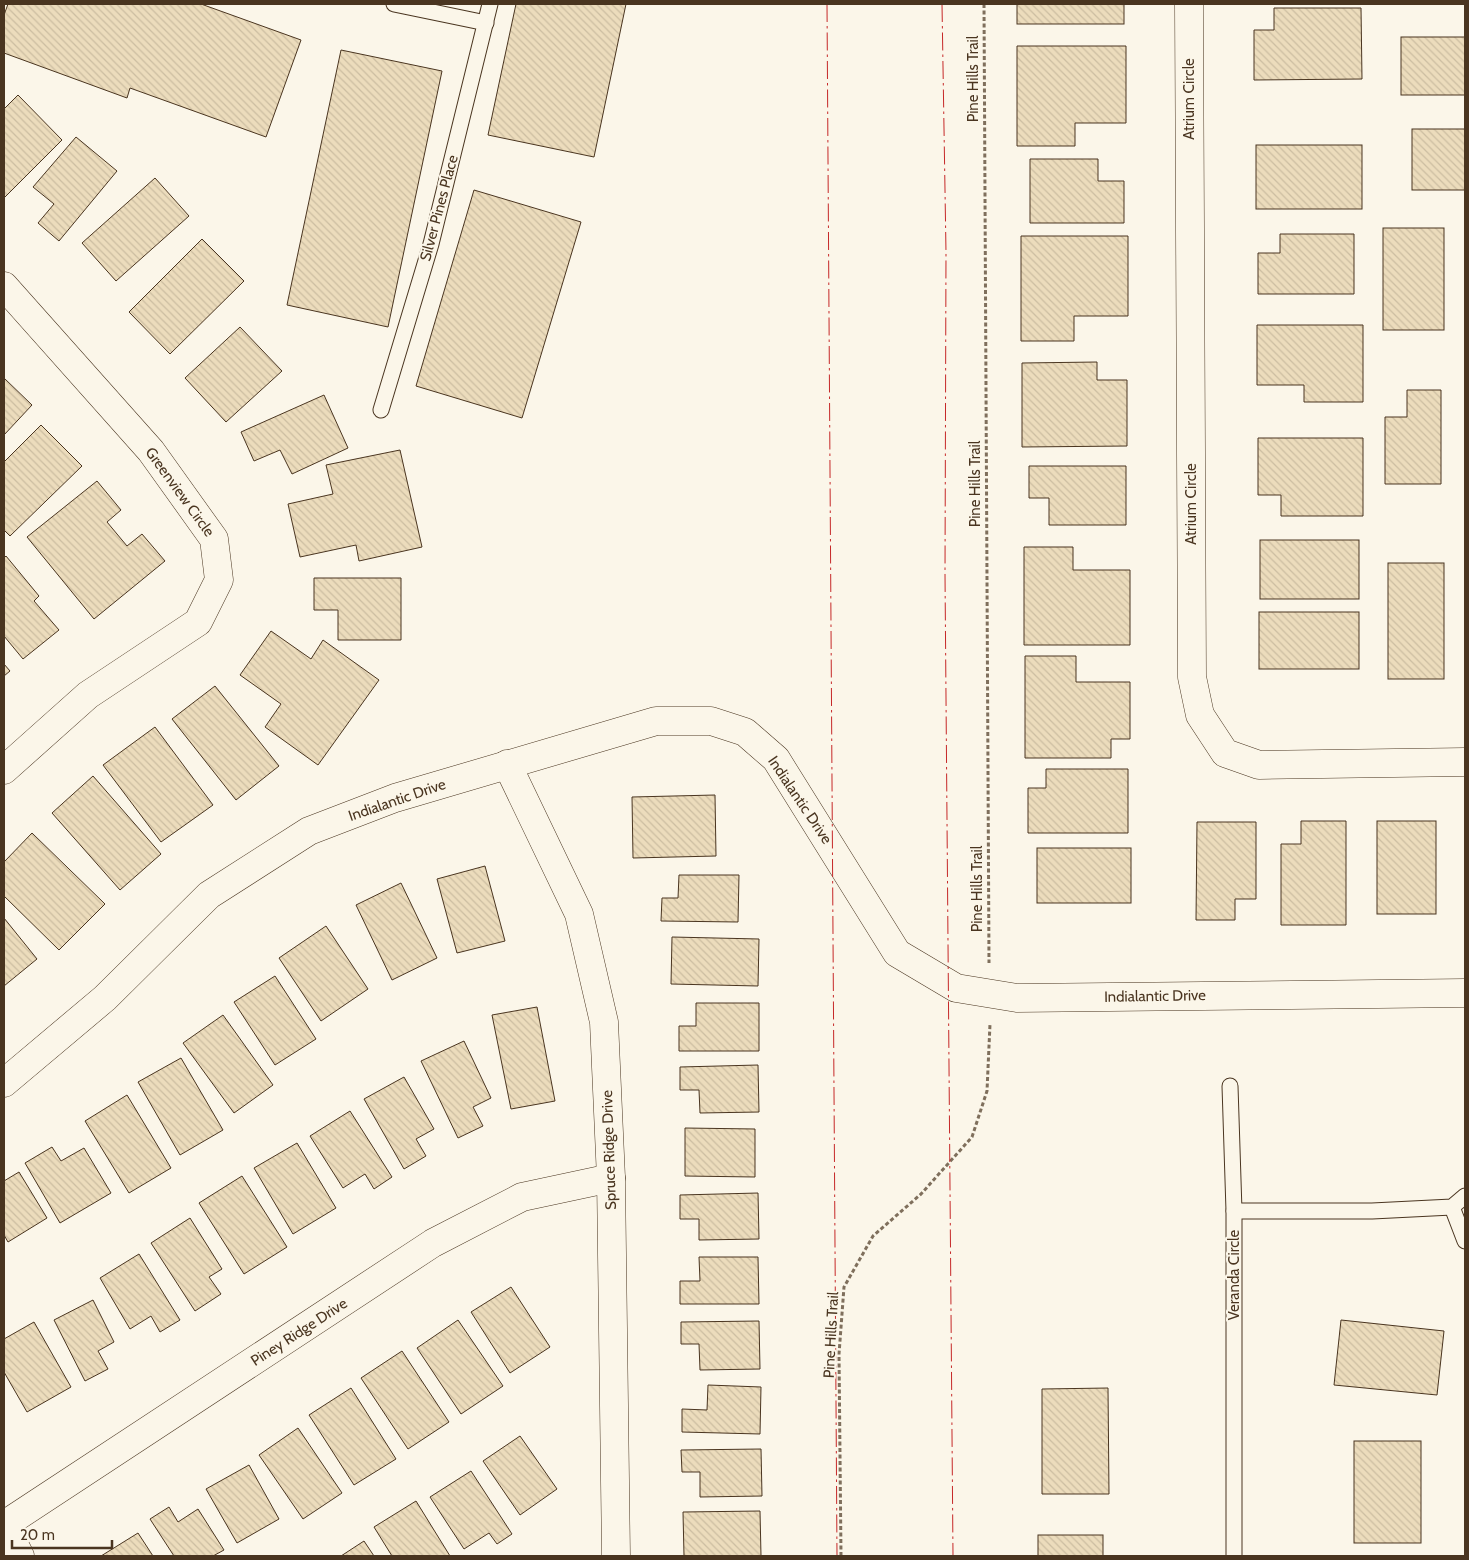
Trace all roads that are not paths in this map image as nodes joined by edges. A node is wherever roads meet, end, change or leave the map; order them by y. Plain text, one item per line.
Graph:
1 (394, 4) edge
2 (490, 4) edge
3 (1189, 4) edge
4 (486, 23) junction
5 (4, 286) edge
6 (382, 410) dead end
7 (1465, 762) edge
8 (507, 764) junction
9 (4, 770) edge
10 (1465, 993) edge
11 (4, 1083) edge
12 (1230, 1086) dead end
13 (611, 1178) junction
14 (1465, 1196) edge
15 (1452, 1207) junction
16 (1234, 1211) junction
17 (1465, 1241) edge
18 (4, 1525) edge
19 (20, 1556) edge
20 (616, 1556) edge
21 (1234, 1556) edge

1 - 4 lane
2 - 4 lane, Silver Pines Place
3 - 7 street, Atrium Circle
4 - 6 lane, Silver Pines Place
5 - 9 street, Greenview Circle
8 - 10 street, Indialantic Drive
8 - 11 street, Indialantic Drive
8 - 13 street, Spruce Ridge Drive
12 - 16 lane
13 - 18 street, Piney Ridge Drive
13 - 20 street, Spruce Ridge Drive
14 - 15 lane
15 - 16 lane, Veranda Circle
15 - 17 lane
16 - 21 lane, Veranda Circle
18 - 19 street

